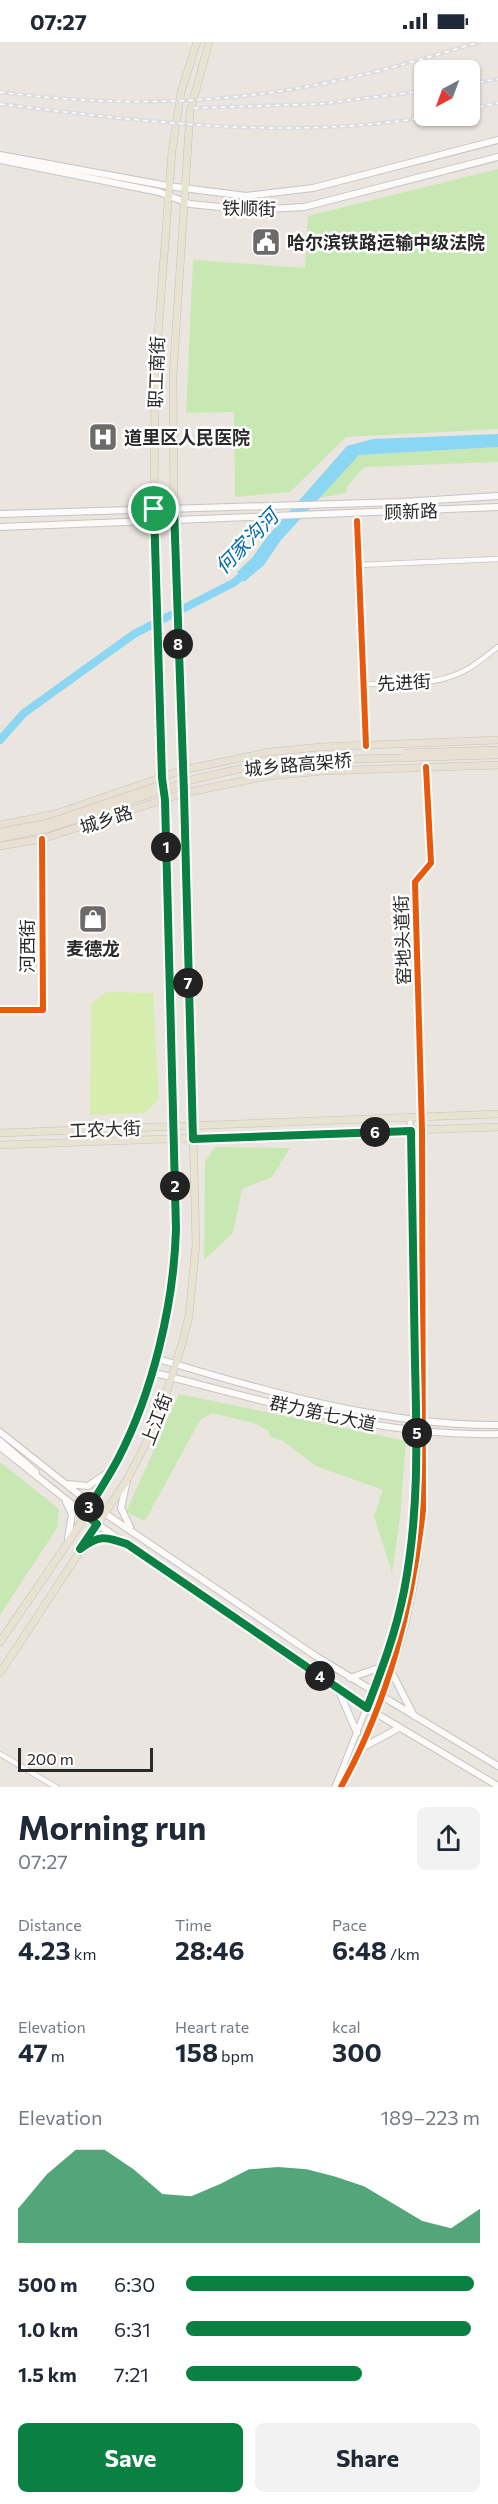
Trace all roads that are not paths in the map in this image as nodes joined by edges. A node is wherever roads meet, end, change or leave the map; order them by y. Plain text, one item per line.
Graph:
1 (197, 42) edge
2 (209, 42) edge
3 (498, 140) edge
4 (0, 155) edge
5 (498, 158) edge
6 (0, 160) edge
7 (168, 186) junction
8 (185, 189) junction
9 (167, 196) junction
10 (184, 202) junction
11 (498, 496) edge
12 (498, 507) edge
13 (174, 508) junction
14 (154, 509) junction
15 (0, 514) edge
16 (154, 521) junction
17 (174, 521) junction
18 (357, 521) dead end
19 (0, 527) edge
20 (498, 559) edge
21 (359, 565) junction
22 (498, 647) edge
23 (363, 684) junction
24 (498, 740) edge
25 (366, 746) junction
26 (498, 750) edge
27 (498, 755) edge
28 (498, 765) edge
29 (426, 767) junction
30 (183, 770) junction
31 (162, 778) junction
32 (184, 793) junction
33 (165, 800) junction
34 (0, 825) edge
35 (0, 832) edge
36 (0, 838) edge
37 (42, 839) junction
38 (0, 846) edge
39 (0, 1010) edge
40 (498, 1114) edge
41 (410, 1117) junction
42 (422, 1117) junction
43 (192, 1126) junction
44 (173, 1127) junction
45 (498, 1127) edge
46 (422, 1130) junction
47 (411, 1131) junction
48 (0, 1132) edge
49 (193, 1139) junction
50 (173, 1140) junction
51 (0, 1145) edge
52 (155, 1358) junction
53 (175, 1365) junction
54 (151, 1372) junction
55 (171, 1377) junction
56 (416, 1420) junction
57 (424, 1421) junction
58 (498, 1425) edge
59 (0, 1432) edge
60 (421, 1432) junction
61 (498, 1434) edge
62 (0, 1441) edge
63 (0, 1447) edge
64 (110, 1471) junction
65 (128, 1479) junction
66 (64, 1483) junction
67 (48, 1485) junction
68 (62, 1496) junction
69 (91, 1504) junction
70 (105, 1513) junction
71 (85, 1514) junction
72 (97, 1524) junction
73 (136, 1535) junction
74 (68, 1539) junction
75 (127, 1544) junction
76 (80, 1549) junction
77 (0, 1642) edge
78 (384, 1666) junction
79 (0, 1673) edge
80 (392, 1673) junction
81 (350, 1677) junction
82 (338, 1688) junction
83 (373, 1692) junction
84 (383, 1698) junction
85 (367, 1708) junction
86 (376, 1714) junction
87 (414, 1716) junction
88 (399, 1728) junction
89 (357, 1733) junction
90 (360, 1749) junction
91 (0, 1754) edge
92 (498, 1766) edge
93 (498, 1786) edge
94 (56, 1787) edge
95 (335, 1787) edge
96 (342, 1787) edge

1 - 7 main road, 职工南街
2 - 8 main road, 职工南街
3 - 8 main road, 铁顺街
4 - 7 main road, 铁顺街
5 - 10 main road, 铁顺街
6 - 9 main road, 铁顺街
7 - 8 main road, 铁顺街
7 - 9 main road, 职工南街
8 - 10 main road, 职工南街
9 - 10 main road, 铁顺街
9 - 14 main road, 职工南街
10 - 13 main road, 职工南街
11 - 13 main road, 顾新路
12 - 17 main road, 顾新路
13 - 14 main road, 顾新路
13 - 17 main road, 职工南街
14 - 15 main road, 顾新路
14 - 16 main road, 职工南街
16 - 17 main road, 顾新路
16 - 19 main road, 顾新路
16 - 31 main road, 职工南街
17 - 30 main road, 职工南街
18 - 21 street
20 - 21 street
21 - 23 street
22 - 23 street, 先进街
23 - 25 street, 先进街
24 - 25 highway
25 - 30 highway
26 - 35 highway, 城乡路高架桥, bridge
27 - 36 highway, 城乡路高架桥, bridge
28 - 29 highway, 城乡路
29 - 32 highway, 城乡路
29 - 42 street, 窑地头道街
30 - 31 highway
30 - 32 main road, 职工南街
31 - 33 main road, 职工南街
31 - 34 highway
32 - 33 highway, 城乡路
32 - 43 main road, 上江街
33 - 37 highway, 城乡路
33 - 44 main road, 上江街
37 - 38 highway, 城乡路
37 - 39 street, 河西街
40 - 42 main road, 工农大街
41 - 42 main road, 工农大街
41 - 43 main road, 工农大街
41 - 47 street
42 - 46 street
43 - 44 main road, 工农大街
43 - 49 main road, 上江街
44 - 48 main road, 工农大街
44 - 50 main road, 上江街
45 - 46 main road, 工农大街
46 - 47 main road, 工农大街
46 - 57 street
47 - 49 main road, 工农大街
47 - 56 street
49 - 50 main road, 工农大街
49 - 53 main road, 上江街
50 - 51 main road, 工农大街
50 - 52 main road, 上江街
52 - 53 main road, 群力第七大道
52 - 54 main road, 上江街
53 - 55 main road, 上江街
53 - 56 main road, 群力第七大道
54 - 55 main road, 群力第七大道
54 - 64 main road, 上江街
55 - 60 main road, 群力第七大道
55 - 65 main road, 上江街
56 - 57 main road, 群力第七大道
56 - 60 street
57 - 58 main road, 群力第七大道
57 - 60 street
59 - 66 main road
60 - 61 main road, 群力第七大道
60 - 78 street
60 - 80 street
62 - 67 main road
63 - 67 main road
64 - 66 main road
64 - 69 main road, 上江街
65 - 70 main road, 上江街
65 - 73 main road
66 - 69 main road
67 - 68 main road
68 - 71 main road
68 - 74 main road
69 - 70 main road
69 - 71 main road, 上江街
70 - 72 main road, 上江街
70 - 73 main road
71 - 72 main road
71 - 74 main road, 上江街
72 - 75 main road
72 - 76 main road, 上江街
73 - 81 main road
74 - 77 main road, 上江街
75 - 76 main road
75 - 82 main road
76 - 79 main road, 上江街
78 - 81 main road
78 - 83 street
80 - 84 street
80 - 87 main road
81 - 83 main road
82 - 85 main road
82 - 89 main road
83 - 84 main road
83 - 85 street
84 - 86 street
84 - 87 main road
85 - 86 main road
85 - 89 street
86 - 88 main road
86 - 90 street
87 - 92 main road
88 - 90 main road
88 - 93 main road
89 - 95 street
90 - 96 street
91 - 94 street

